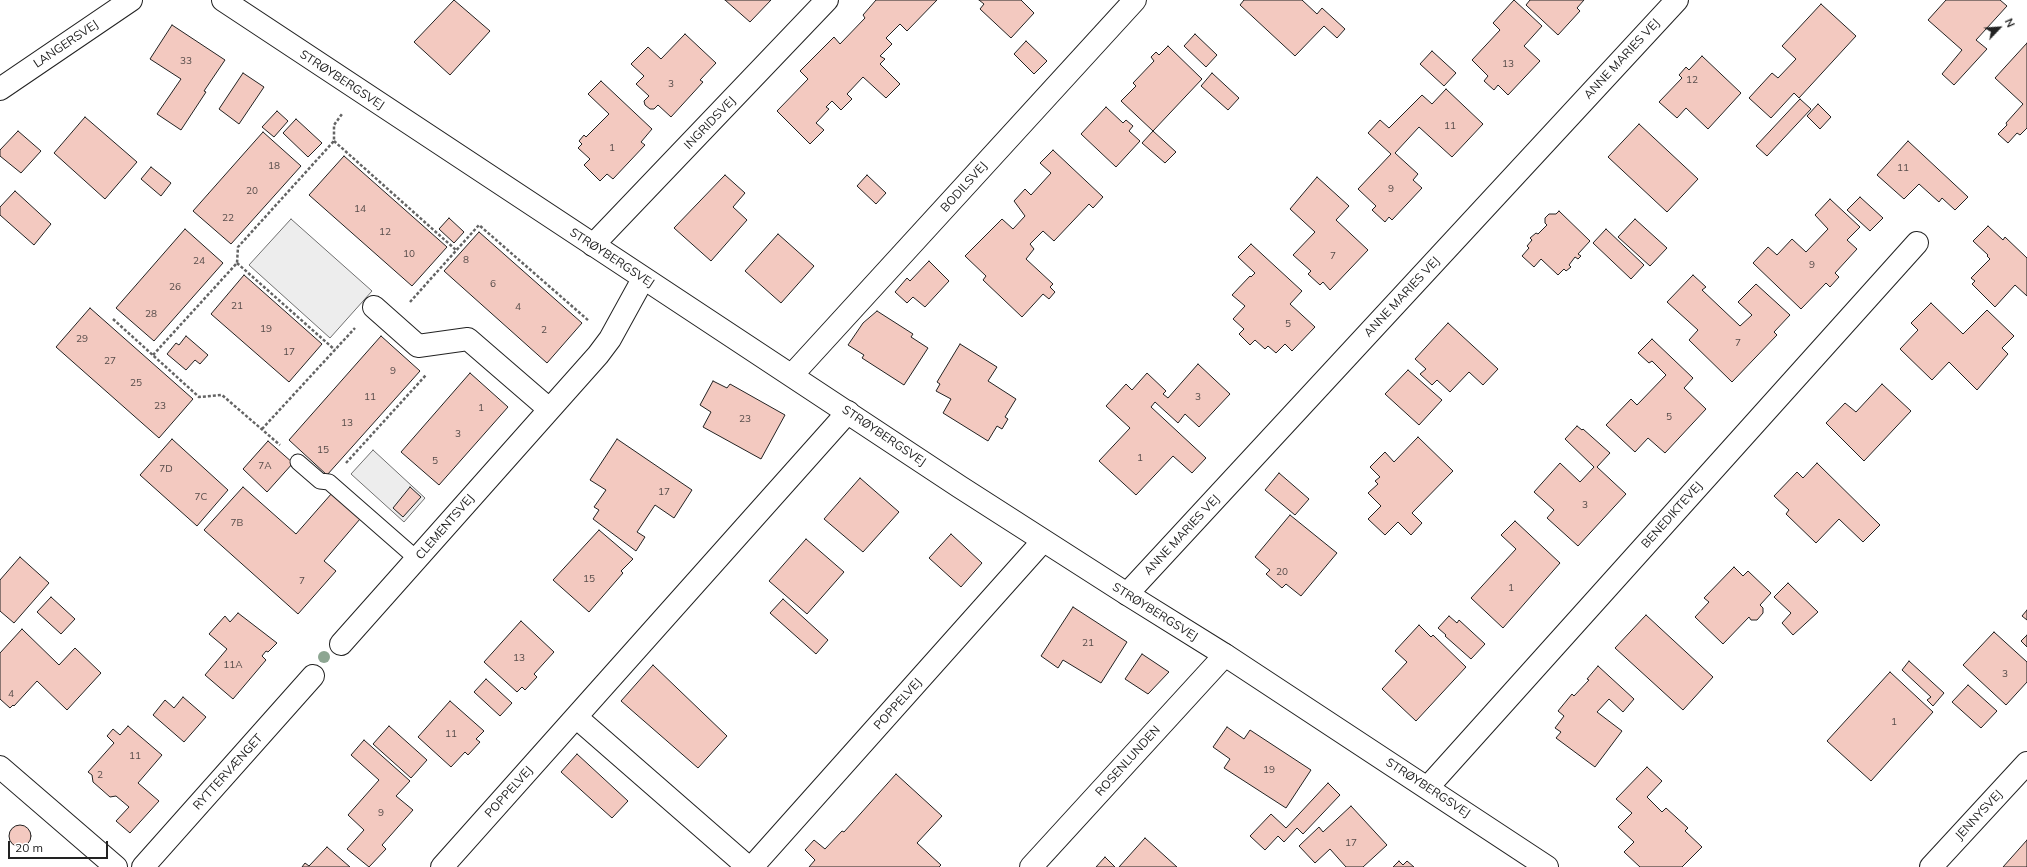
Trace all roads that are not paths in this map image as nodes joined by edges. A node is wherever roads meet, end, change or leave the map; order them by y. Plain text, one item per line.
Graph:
1 (131, 0) edge
2 (222, 0) edge
3 (827, 0) edge
4 (1135, 0) edge
5 (1677, 0) edge
6 (0, 89) edge
7 (1917, 243) dead end
8 (593, 246) junction
9 (643, 279) junction
10 (374, 308) road end
11 (792, 375) junction
12 (549, 409) junction
13 (848, 412) junction
14 (298, 462) road end
15 (1044, 541) junction
16 (417, 559) junction
17 (1127, 594) junction
18 (341, 644) dead end
19 (1225, 655) junction
20 (313, 676) dead end
21 (576, 717) junction
22 (2027, 763) edge
23 (0, 767) edge
24 (1428, 787) junction
25 (116, 867) edge
26 (143, 867) edge
27 (442, 867) edge
28 (748, 867) edge
29 (752, 867) edge
30 (1031, 867) edge
31 (1547, 867) edge
32 (1932, 867) edge

1 - 6 street, LANGERSVEJ
2 - 8 street, STRØYBERGSVEJ
3 - 8 street, INGRIDSVEJ
4 - 11 street, BODILSVEJ
5 - 17 street, ANNE MARIES VEJ
7 - 24 street, BENEDIKTEVEJ
8 - 9 street, STRØYBERGSVEJ
9 - 11 street, STRØYBERGSVEJ
9 - 12 street, CLEMENTSVEJ
10 - 12 street
11 - 13 street, STRØYBERGSVEJ
12 - 16 street, CLEMENTSVEJ
13 - 15 street, STRØYBERGSVEJ
13 - 21 street, POPPELVEJ
14 - 16 lane
15 - 17 street, STRØYBERGSVEJ
15 - 29 street, POPPELVEJ
16 - 18 street, CLEMENTSVEJ
17 - 19 street, STRØYBERGSVEJ
19 - 24 street, STRØYBERGSVEJ
19 - 30 street, ROSENLUNDEN
20 - 26 street, RYTTERVÆNGET
21 - 27 street, POPPELVEJ
21 - 28 street
22 - 32 street, JENNYSVEJ
23 - 25 street
24 - 31 street, STRØYBERGSVEJ

